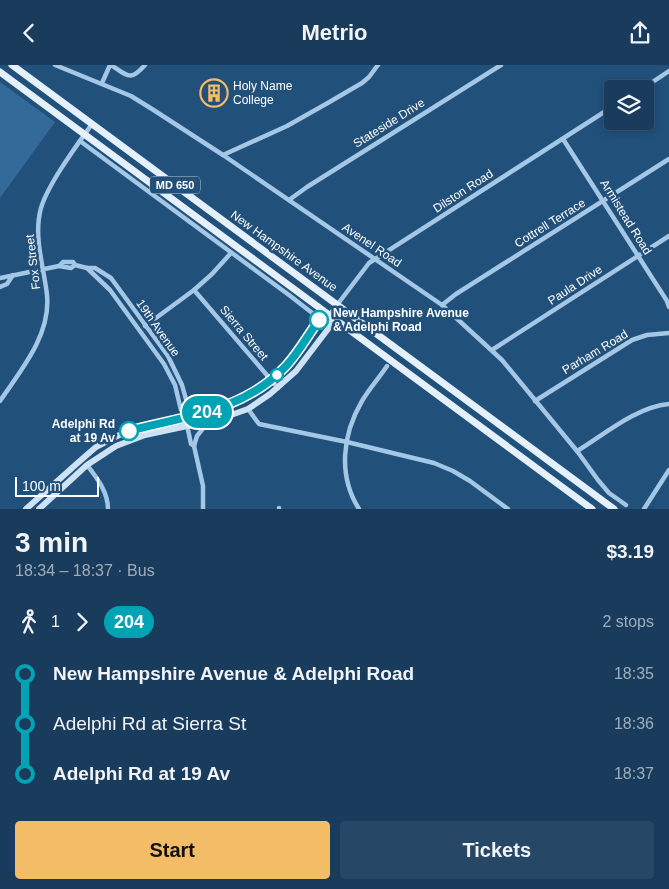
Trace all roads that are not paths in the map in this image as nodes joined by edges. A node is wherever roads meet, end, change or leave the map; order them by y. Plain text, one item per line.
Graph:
1 (12, 65) edge
2 (55, 65) edge
3 (111, 65) edge
4 (145, 65) edge
5 (378, 65) edge
6 (502, 65) edge
7 (669, 71) edge
8 (0, 72) edge
9 (654, 81) edge
10 (102, 83) junction
11 (604, 112) edge
12 (92, 124) junction
13 (82, 138) junction
14 (563, 139) junction
15 (223, 155) junction
16 (669, 159) edge
17 (289, 200) junction
18 (604, 201) junction
19 (669, 236) edge
20 (231, 253) junction
21 (639, 256) junction
22 (376, 259) junction
23 (87, 268) junction
24 (43, 269) junction
25 (13, 275) junction
26 (1, 283) edge
27 (194, 290) junction
28 (337, 305) junction
29 (442, 305) junction
30 (669, 307) edge
31 (331, 315) junction
32 (320, 319) junction
33 (146, 326) junction
34 (140, 330) junction
35 (669, 333) edge
36 (492, 350) junction
37 (387, 366) dead end
38 (271, 381) junction
39 (182, 385) junction
40 (176, 387) junction
41 (278, 389) junction
42 (0, 401) edge
43 (536, 401) junction
44 (669, 404) edge
45 (248, 409) junction
46 (187, 421) junction
47 (208, 421) junction
48 (348, 442) junction
49 (194, 446) junction
50 (577, 451) junction
51 (87, 465) junction
52 (669, 470) edge
53 (626, 505) dead end
54 (26, 509) edge
55 (39, 509) edge
56 (108, 509) edge
57 (203, 509) edge
58 (359, 509) edge
59 (508, 509) edge
60 (592, 509) edge
61 (614, 509) edge
62 (644, 509) edge

1 - 12 main road, New Hampshire Avenue / MD 650
2 - 10 street, Avenel Road
3 - 4 street
3 - 10 street
5 - 15 street
6 - 17 street, Stateside Drive
7 - 9 street
8 - 13 main road, New Hampshire Avenue / MD 650
10 - 15 street, Avenel Road
11 - 14 street, Dilston Road
12 - 13 street, Fox Street
12 - 28 main road, New Hampshire Avenue / MD 650
13 - 20 street
13 - 24 street, Fox Street
13 - 31 main road, New Hampshire Avenue / MD 650
14 - 18 street, Armistead Road
14 - 22 street, Dilston Road
15 - 17 street, Avenel Road
16 - 18 street, Cottrell Terrace
17 - 22 street, Avenel Road
18 - 21 street, Armistead Road
18 - 29 street, Cottrell Terrace
19 - 21 street, Paula Drive
20 - 27 street
20 - 32 street
21 - 30 street, Armistead Road
21 - 36 street, Paula Drive
22 - 28 street, Dilston Road
22 - 29 street, Avenel Road
23 - 24 street, 19th Avenue
23 - 33 street, 19th Avenue
23 - 34 street, 19th Avenue
24 - 25 street, 19th Avenue
24 - 42 street, Fox Street
25 - 26 street
25 - 26 street, 19th Avenue
27 - 33 street
27 - 38 street, Sierra Street
28 - 31 main road
28 - 61 main road, New Hampshire Avenue / MD 650
29 - 36 street, Avenel Road
31 - 32 main road
31 - 41 main road
31 - 60 main road, New Hampshire Avenue / MD 650
32 - 38 main road
33 - 34 street
33 - 39 street, 19th Avenue
34 - 40 street, 19th Avenue
35 - 43 street, Parham Road
36 - 43 street, Avenel Road
37 - 48 street
38 - 41 street, Sierra Street
38 - 46 main road
39 - 40 street
39 - 46 street, 19th Avenue
40 - 46 street, 19th Avenue
41 - 45 main road
43 - 50 street, Avenel Road
44 - 50 street
45 - 47 main road
45 - 48 street
46 - 47 main road
46 - 49 street
46 - 51 main road
46 - 54 main road
47 - 49 street
48 - 58 street
48 - 59 street
49 - 57 street
50 - 53 street, Avenel Road
51 - 55 main road
51 - 56 street
52 - 62 street

